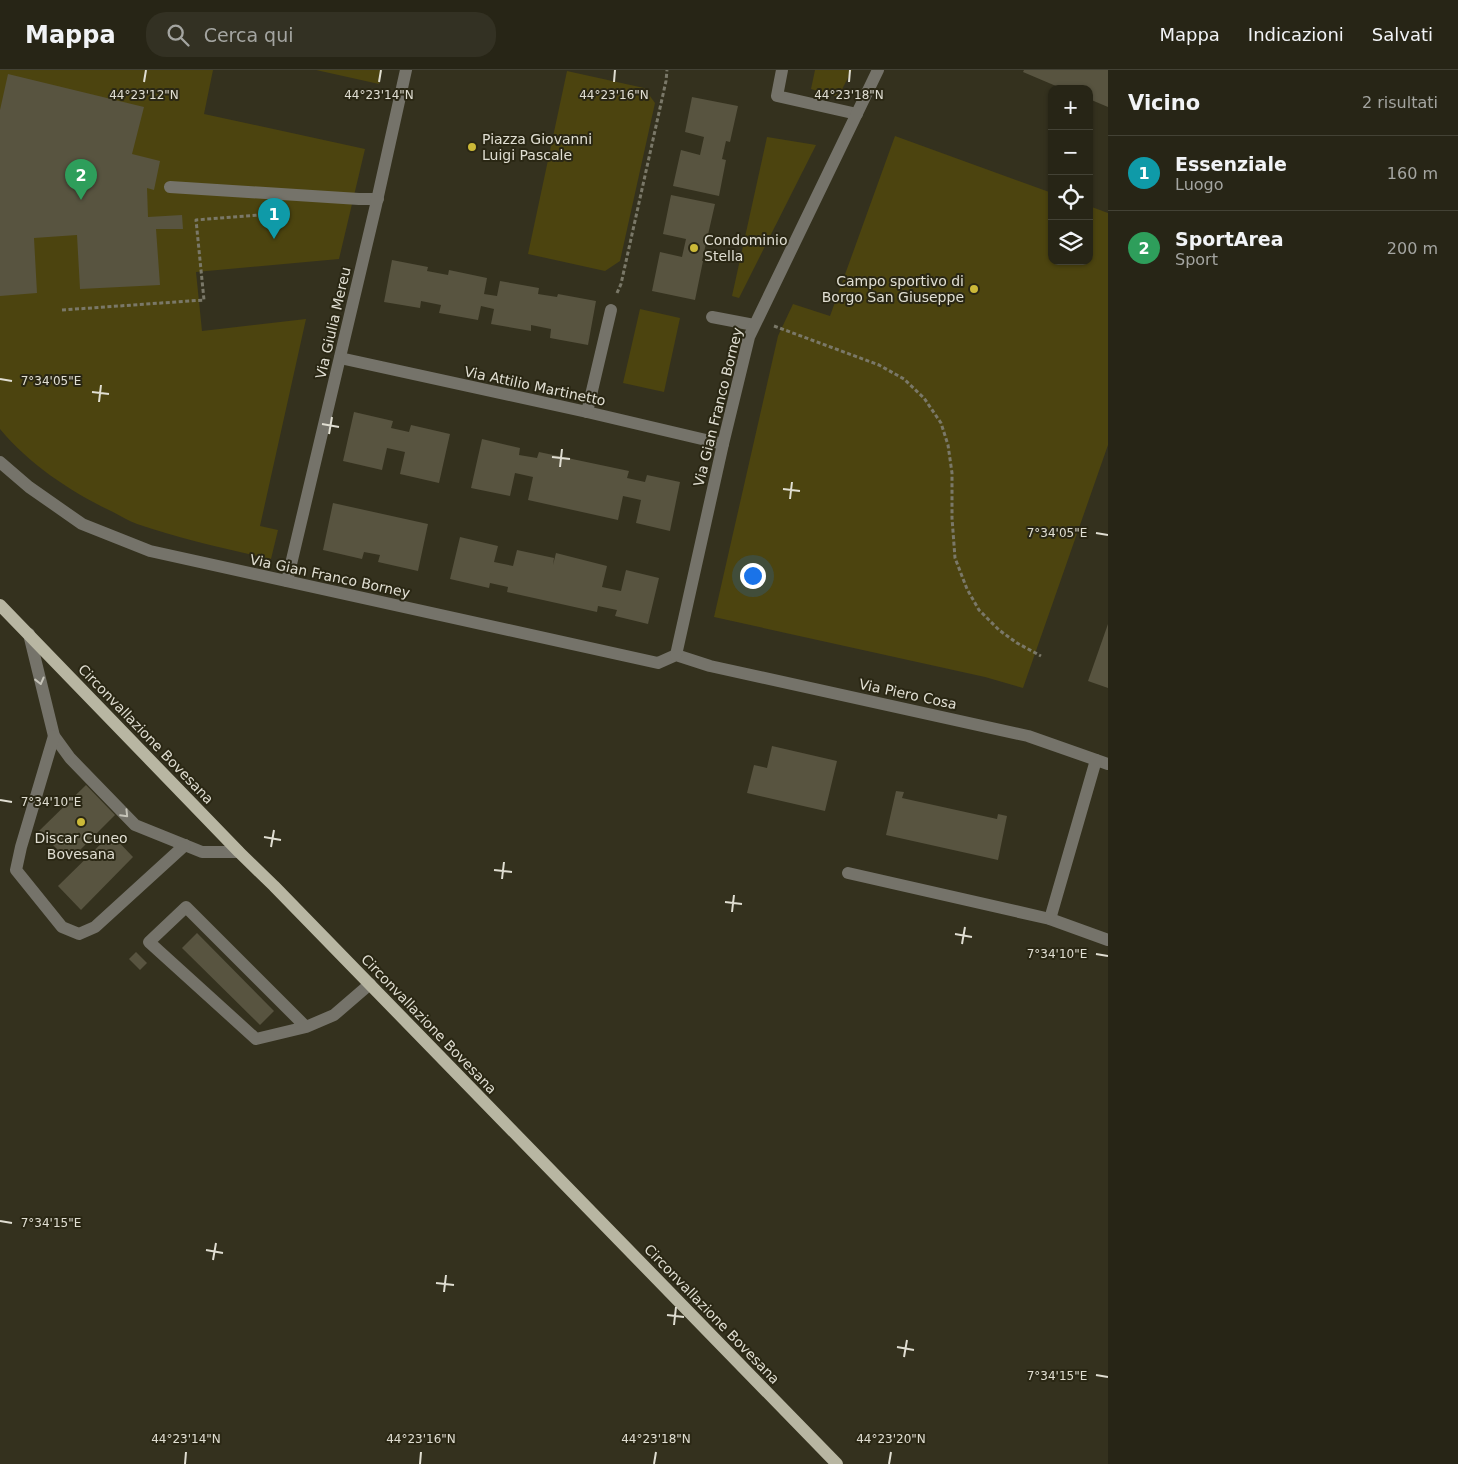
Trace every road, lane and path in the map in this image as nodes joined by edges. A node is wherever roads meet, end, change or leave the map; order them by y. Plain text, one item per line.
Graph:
1 (406, 70) edge
2 (667, 70) edge
3 (782, 70) edge
4 (878, 70) edge
5 (857, 114) junction
6 (170, 187) dead end
7 (378, 199) junction
8 (280, 214) dead end
9 (62, 310) dead end
10 (611, 310) joint
11 (712, 317) dead end
12 (755, 322) junction
13 (340, 358) junction
14 (587, 412) junction
15 (723, 444) junction
16 (0, 462) edge
17 (287, 582) junction
18 (0, 605) edge
19 (28, 634) junction
20 (676, 656) junction
21 (1040, 656) dead end
22 (54, 736) junction
23 (1102, 762) edge
24 (185, 845) junction
25 (239, 852) junction
26 (848, 873) dead end
27 (1050, 919) junction
28 (1108, 940) edge
29 (370, 984) junction
30 (306, 1027) junction
31 (837, 1464) edge

1 - 7 street, Via Giulia Mereu
2 - 10 path
3 - 5 street
4 - 5 street, Via Gian Franco Borney
5 - 12 street, Via Gian Franco Borney
6 - 7 street
7 - 13 street, Via Giulia Mereu
8 - 9 path
10 - 14 street
11 - 12 street
12 - 15 street, Via Gian Franco Borney
12 - 21 path
13 - 14 street, Via Attilio Martinetto
13 - 17 street, Via Giulia Mereu
14 - 15 street, Via Attilio Martinetto
15 - 20 street, Via Gian Franco Borney
16 - 17 street, Via Gian Franco Borney
17 - 20 street, Via Gian Franco Borney
18 - 19 main road, Circonvallazione Bovesana
19 -> 22 street
19 - 25 main road, Circonvallazione Bovesana
20 - 23 street, Via Piero Cosa
22 -> 24 street
22 - 24 street
23 - 27 street, Via Piero Cosa
24 - 25 street
25 - 29 main road, Circonvallazione Bovesana
26 - 27 street
27 - 28 street
29 - 30 street
29 - 31 main road, Circonvallazione Bovesana
30 - 30 street

